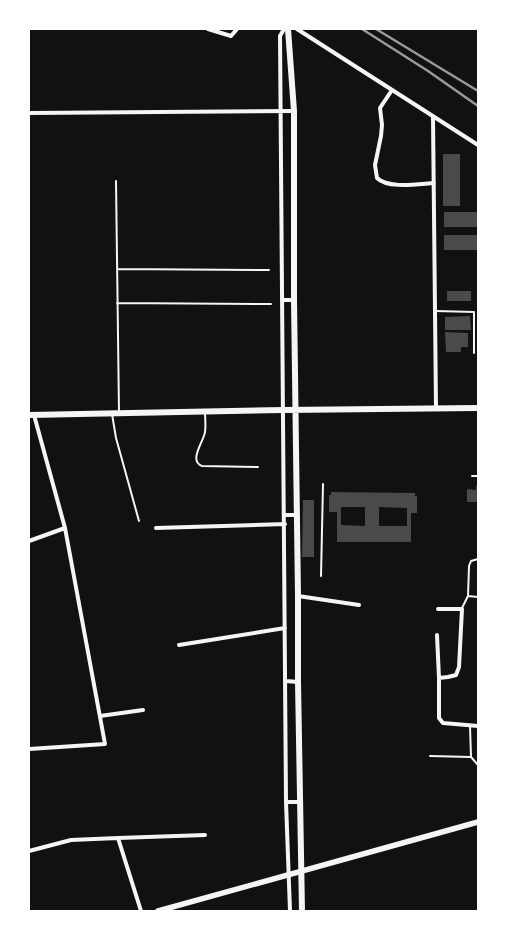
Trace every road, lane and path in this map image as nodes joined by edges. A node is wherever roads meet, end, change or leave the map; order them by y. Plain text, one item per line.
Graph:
1 (208, 29) edge
2 (237, 29) edge
3 (284, 29) edge
4 (288, 29) edge
5 (296, 29) edge
6 (392, 90) junction
7 (281, 111) junction
8 (294, 111) junction
9 (29, 113) edge
10 (433, 117) junction
11 (478, 145) edge
12 (116, 181) dead end
13 (434, 183) junction
14 (117, 269) junction
15 (269, 270) dead end
16 (283, 300) junction
17 (294, 300) junction
18 (118, 303) junction
19 (270, 304) dead end
20 (435, 311) junction
21 (474, 352) dead end
22 (436, 408) junction
23 (478, 408) edge
24 (284, 410) junction
25 (296, 410) junction
26 (206, 411) junction
27 (112, 413) junction
28 (119, 413) junction
29 (31, 415) edge
30 (258, 467) dead end
31 (472, 476) dead end
32 (478, 476) edge
33 (323, 484) dead end
34 (285, 515) junction
35 (297, 515) junction
36 (139, 521) dead end
37 (284, 524) junction
38 (65, 528) junction
39 (156, 528) dead end
40 (29, 541) edge
41 (478, 543) edge
42 (478, 559) edge
43 (321, 576) dead end
44 (298, 596) junction
45 (468, 596) junction
46 (478, 597) edge
47 (359, 605) dead end
48 (438, 608) dead end
49 (462, 609) junction
50 (285, 628) junction
51 (437, 635) dead end
52 (179, 645) dead end
53 (439, 678) junction
54 (286, 681) junction
55 (298, 682) junction
56 (143, 710) dead end
57 (100, 716) junction
58 (470, 726) junction
59 (478, 726) edge
60 (29, 749) edge
61 (430, 756) dead end
62 (470, 757) junction
63 (478, 765) edge
64 (286, 802) junction
65 (300, 802) junction
66 (478, 822) edge
67 (205, 835) dead end
68 (118, 838) junction
69 (29, 851) edge
70 (301, 872) junction
71 (289, 875) junction
72 (141, 911) edge
73 (158, 911) edge
74 (290, 911) edge
75 (302, 911) edge

1 - 2 street
3 - 7 street
4 - 8 main road
5 - 6 street
6 - 10 street
6 - 13 street
7 - 8 street
7 - 9 street
7 - 16 street
8 - 17 main road
10 - 11 street
10 - 13 street
12 - 14 lane
13 - 20 street
14 - 15 lane
14 - 18 lane
16 - 17 street
16 - 24 street
17 - 25 main road
18 - 19 lane
18 - 28 lane
20 - 21 lane
20 - 22 street
22 - 23 main road
22 - 25 main road
24 - 25 main road
24 - 26 main road
24 - 34 street
25 - 35 main road
26 - 28 main road
26 - 30 lane
27 - 28 main road
27 - 29 main road
27 - 36 lane
29 - 38 street
31 - 32 lane
33 - 43 lane
34 - 35 street
34 - 37 street
35 - 44 main road
37 - 39 street
37 - 50 street
38 - 40 street
38 - 57 street
41 - 42 lane
42 - 45 lane
44 - 47 street
44 - 55 main road
45 - 46 lane
45 - 49 lane
48 - 49 street
49 - 53 street
50 - 52 street
50 - 54 street
51 - 53 street
53 - 58 street
54 - 55 street
54 - 64 street
55 - 65 main road
56 - 57 street
57 - 60 street
58 - 59 street
58 - 62 lane
61 - 62 lane
62 - 63 lane
64 - 65 street
64 - 71 street
65 - 70 main road
66 - 70 street
67 - 68 street
68 - 69 street
68 - 72 street
70 - 71 street
70 - 75 main road
71 - 73 street
71 - 74 street

